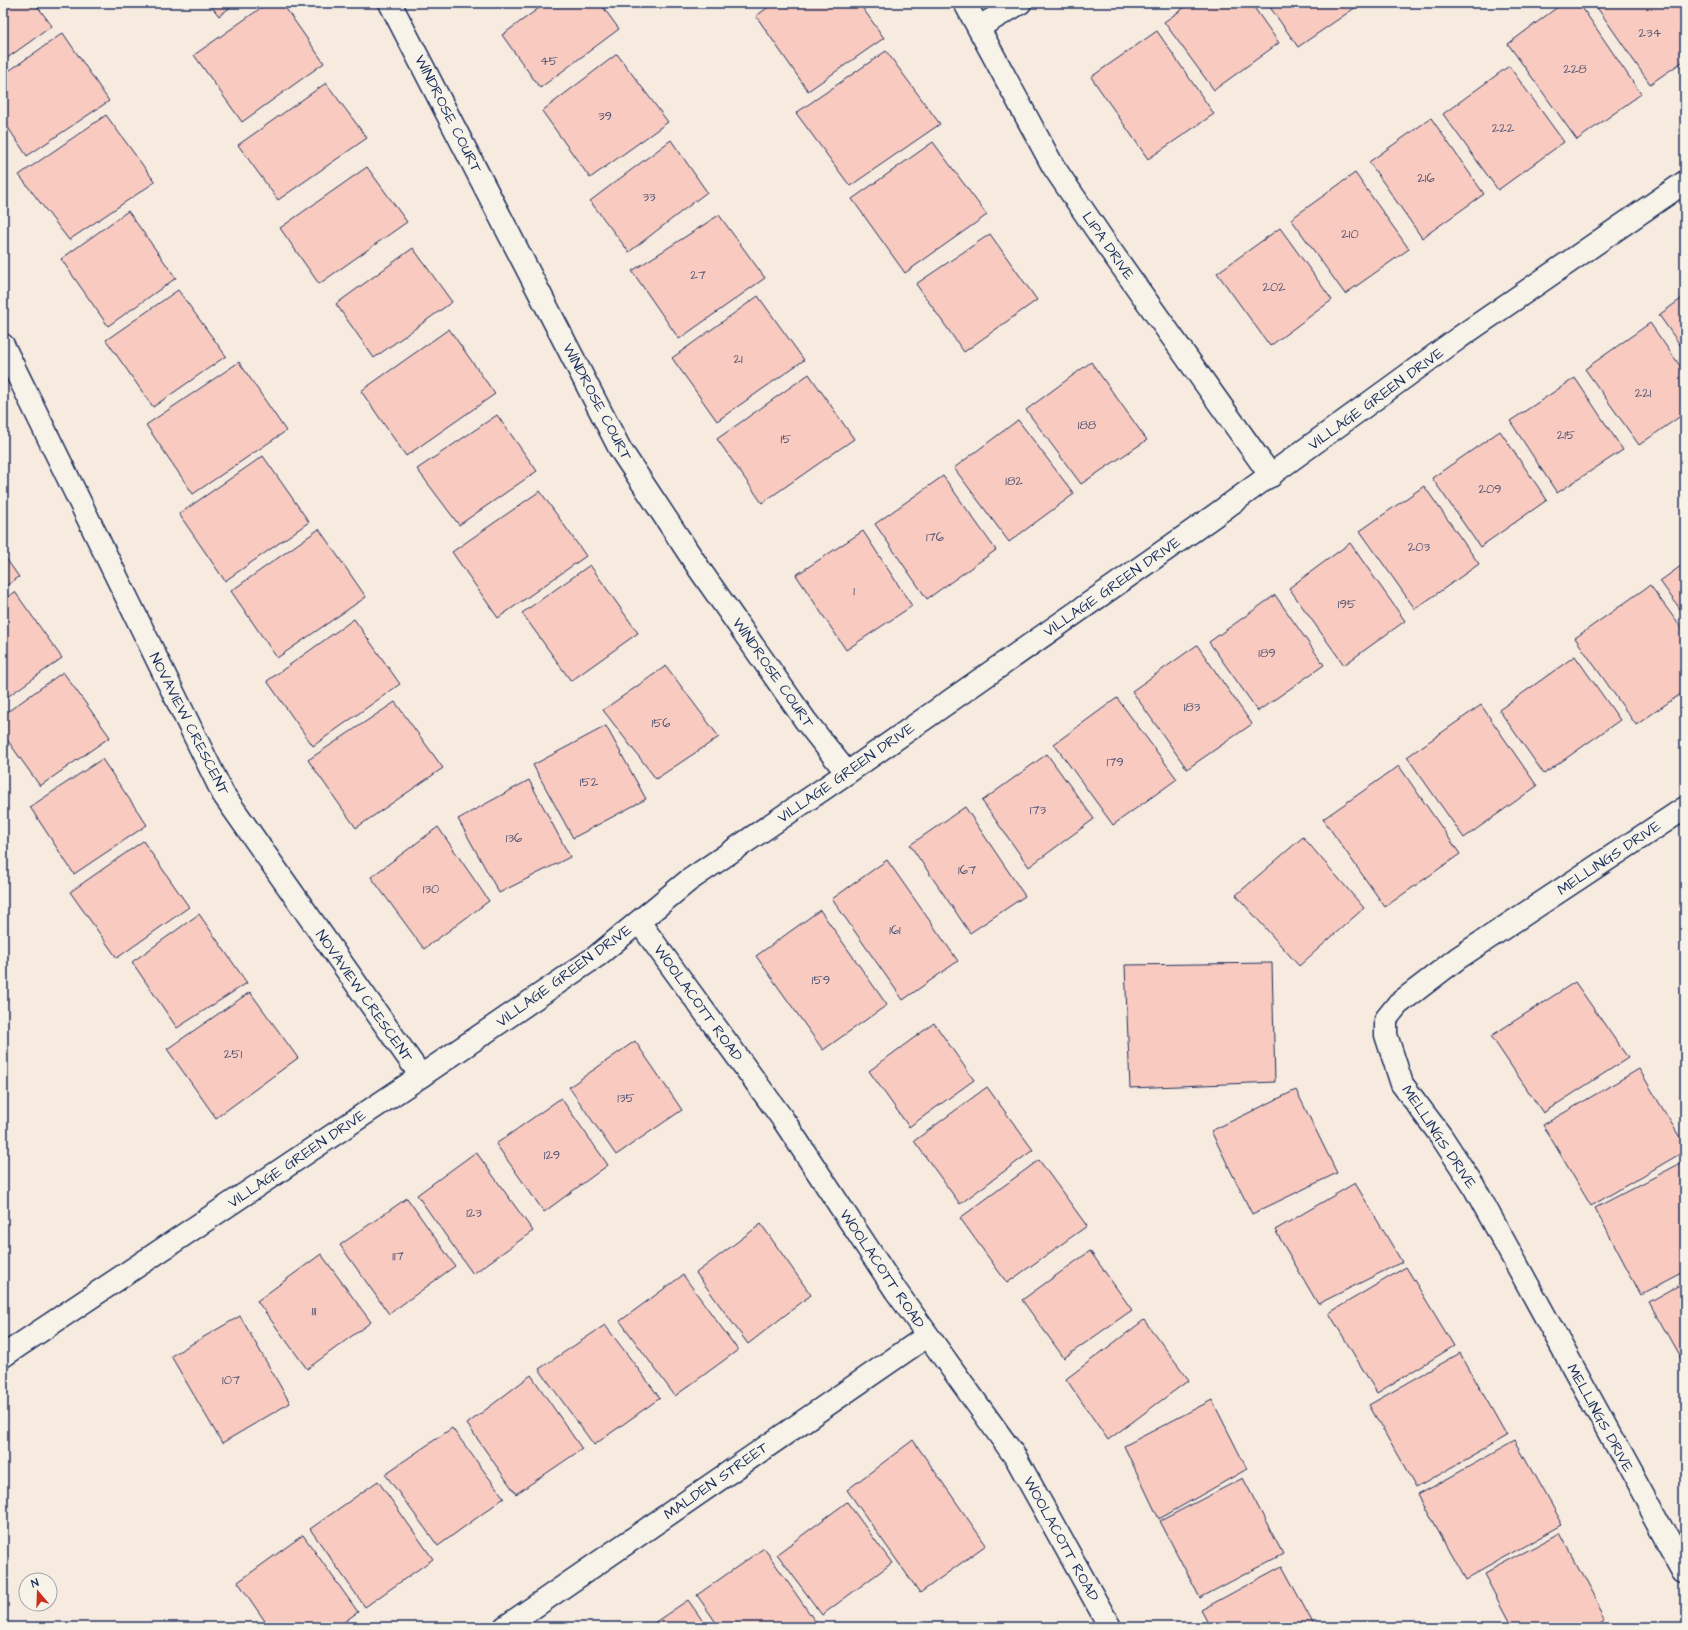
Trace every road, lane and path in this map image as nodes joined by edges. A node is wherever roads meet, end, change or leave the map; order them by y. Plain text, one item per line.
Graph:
1 (390, 3) edge
2 (965, 3) edge
3 (1020, 3) edge
4 (978, 27) junction
5 (1685, 182) edge
6 (3, 345) edge
7 (1271, 476) junction
8 (847, 773) junction
9 (1685, 808) edge
10 (639, 922) junction
11 (421, 1076) junction
12 (927, 1336) junction
13 (3, 1356) edge
14 (1685, 1571) edge
15 (505, 1627) edge
16 (1110, 1627) edge

1 - 8 street, WINDROSE COURT
2 - 4 street, LIPA DRIVE
3 - 4 street
4 - 7 street, LIPA DRIVE
5 - 7 street, VILLAGE GREEN DRIVE
6 - 11 street, NOVAVIEW CRESCENT
7 - 8 street, VILLAGE GREEN DRIVE
8 - 10 street, VILLAGE GREEN DRIVE
9 - 14 street, MELLINGS DRIVE
10 - 11 street, VILLAGE GREEN DRIVE
10 - 12 street, WOOLACOTT ROAD
11 - 13 street, VILLAGE GREEN DRIVE
12 - 15 street, MALDEN STREET
12 - 16 street, WOOLACOTT ROAD

